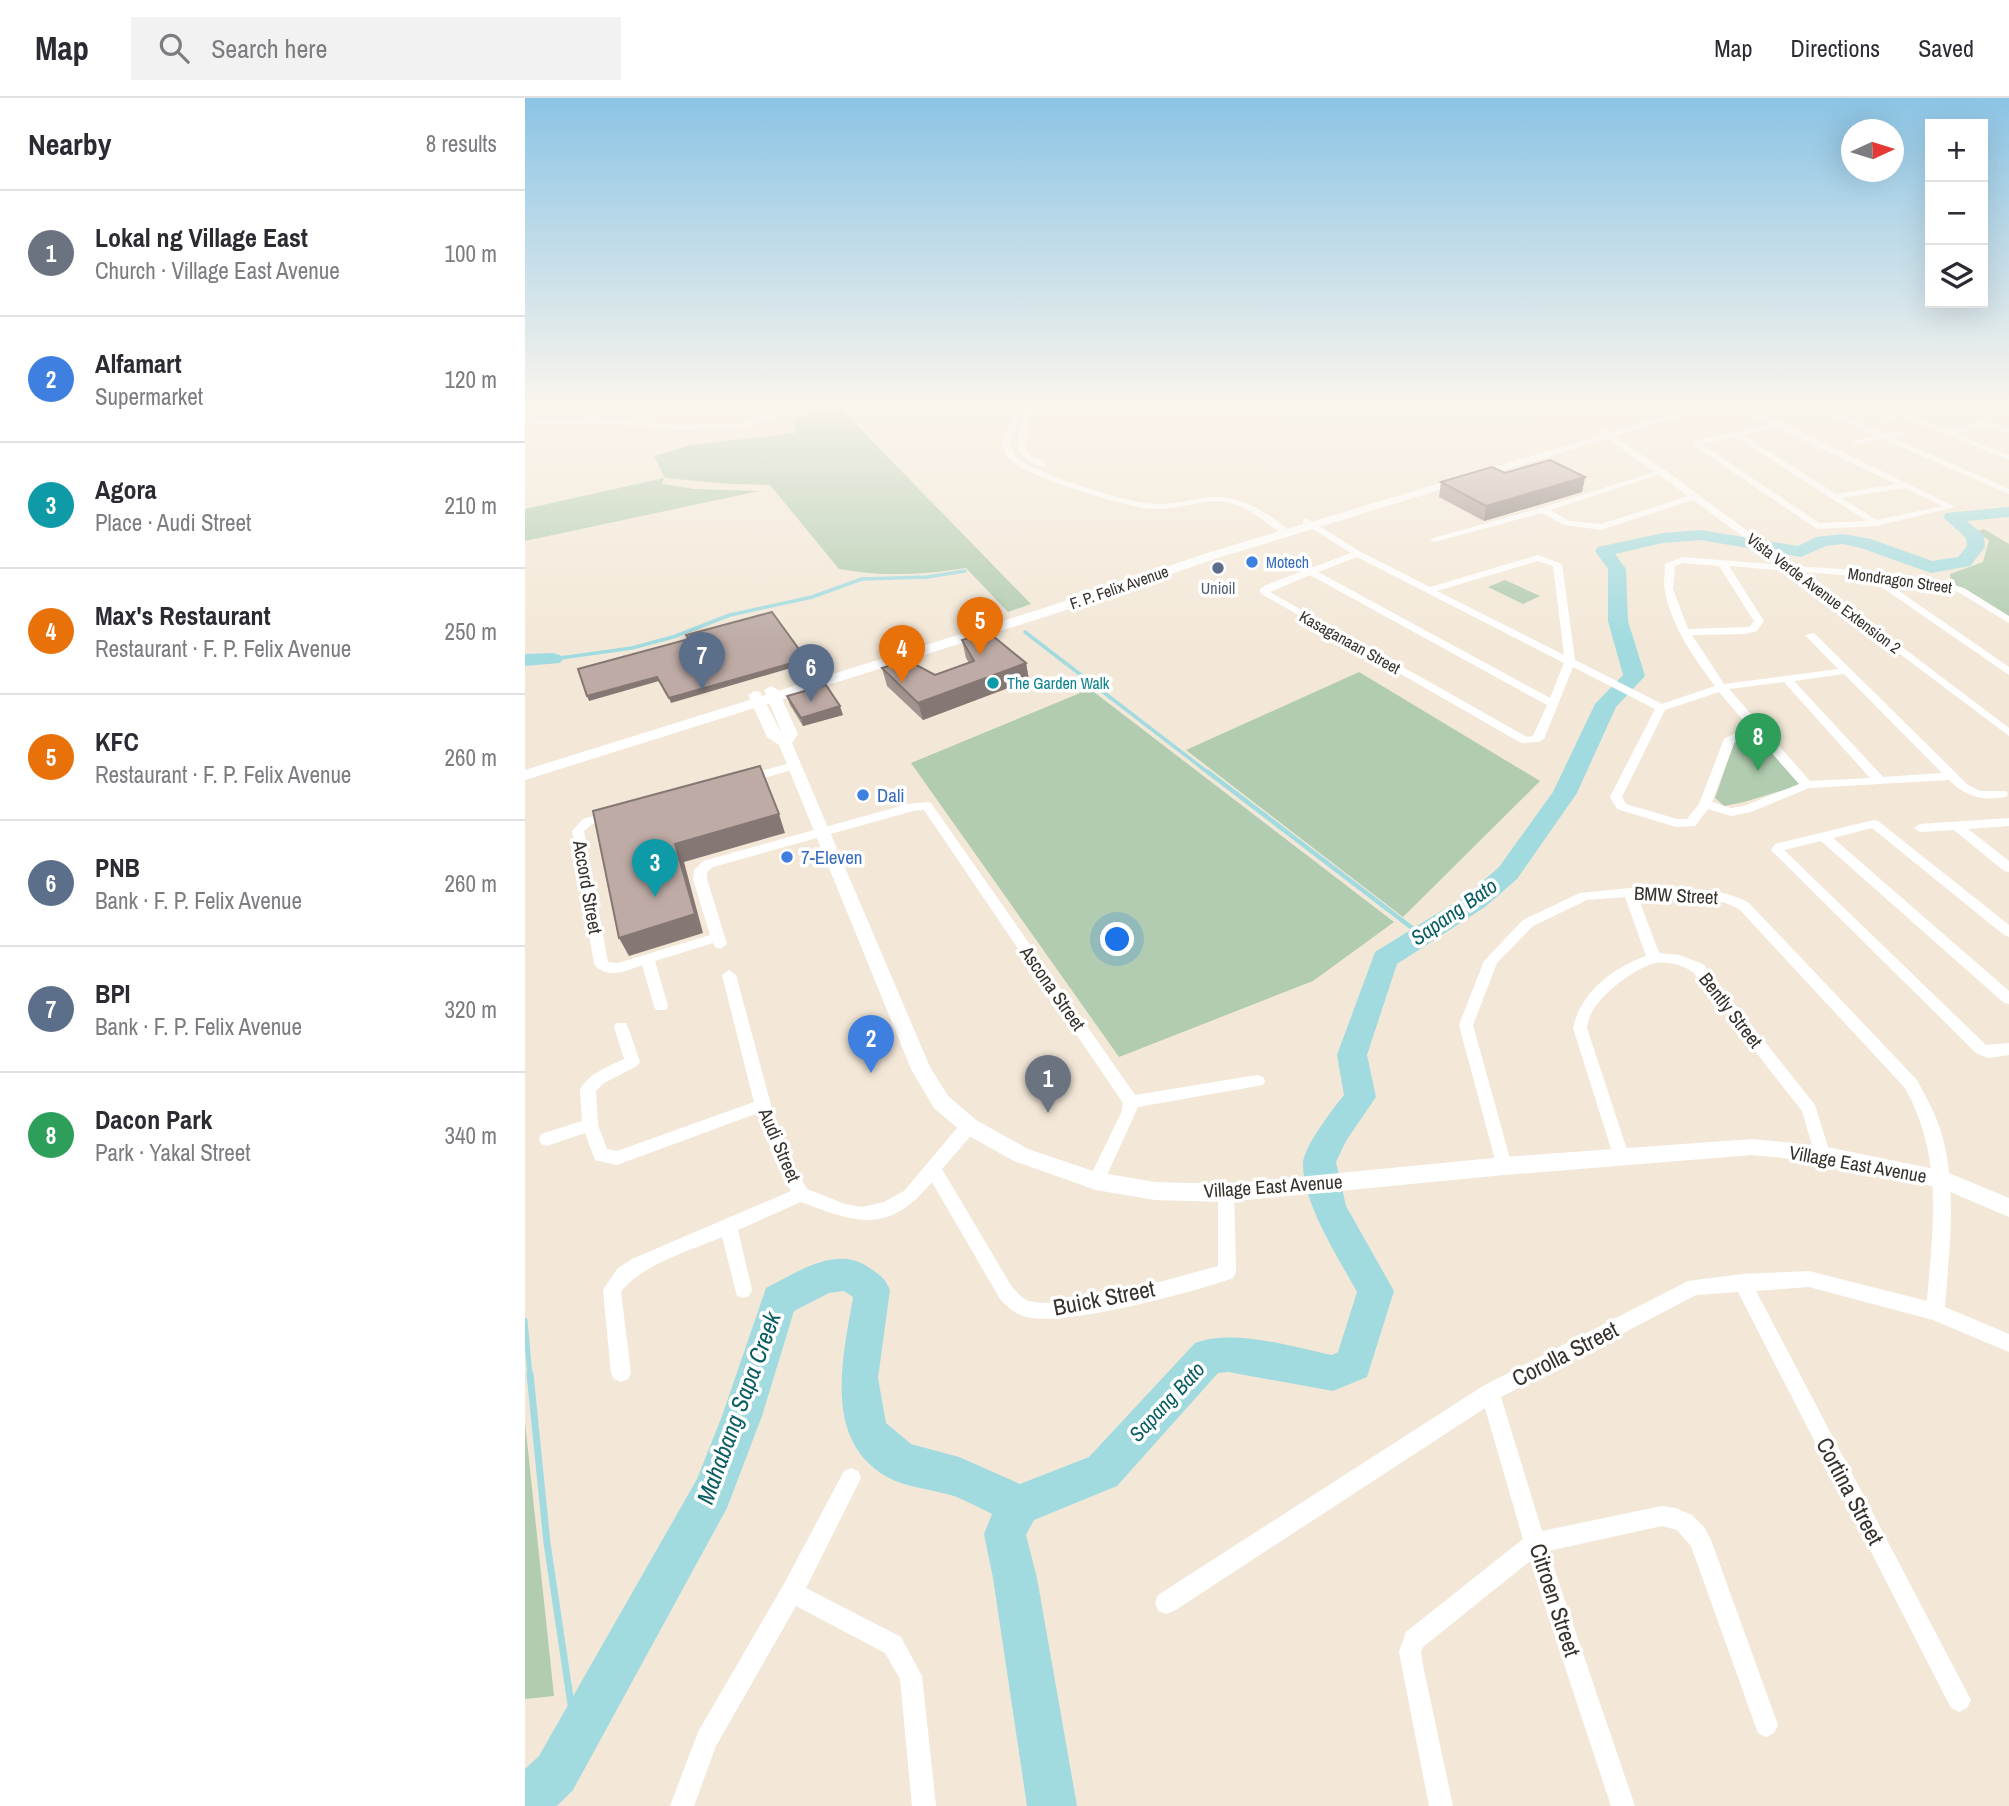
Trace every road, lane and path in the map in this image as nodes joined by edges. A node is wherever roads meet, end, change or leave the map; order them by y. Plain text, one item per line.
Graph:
1 (1074, 484) edge
2 (1095, 484) edge
3 (1441, 484) edge
4 (1625, 484) edge
5 (1677, 484) edge
6 (1756, 484) edge
7 (1813, 484) edge
8 (1904, 484) edge
9 (1990, 484) edge
10 (1907, 485) junction
11 (2009, 492) edge
12 (1695, 497) junction
13 (1833, 497) junction
14 (1543, 510) junction
15 (1876, 523) junction
16 (1296, 528) junction
17 (1434, 538) dead end
18 (1358, 554) junction
19 (1722, 563) junction
20 (1791, 567) junction
21 (1310, 571) junction
22 (1868, 574) junction
23 (1429, 590) junction
24 (2009, 620) edge
25 (1685, 632) junction
26 (1810, 635) dead end
27 (1570, 661) junction
28 (1846, 671) junction
29 (2009, 672) edge
30 (1786, 678) junction
31 (1722, 687) junction
32 (767, 702) junction
33 (1553, 704) junction
34 (1661, 708) junction
35 (1755, 727) junction
36 (2009, 733) edge
37 (525, 766) edge
38 (795, 766) junction
39 (525, 775) edge
40 (1952, 776) junction
41 (1879, 780) junction
42 (730, 783) edge
43 (1807, 785) junction
44 (2003, 794) dead end
45 (1705, 804) junction
46 (627, 810) edge
47 (2009, 822) edge
48 (1957, 826) junction
49 (1920, 828) dead end
50 (823, 831) junction
51 (1822, 835) junction
52 (2009, 869) edge
53 (1630, 892) junction
54 (2009, 932) edge
55 (1654, 958) junction
56 (648, 960) junction
57 (729, 975) dead end
58 (2009, 999) edge
59 (661, 1006) dead end
60 (621, 1027) dead end
61 (2008, 1050) edge
62 (1257, 1081) dead end
63 (1131, 1102) junction
64 (763, 1105) junction
65 (590, 1125) junction
66 (969, 1126) junction
67 (547, 1139) dead end
68 (1822, 1154) junction
69 (1621, 1156) junction
70 (1504, 1166) junction
71 (934, 1170) junction
72 (1944, 1180) junction
73 (1096, 1181) junction
74 (1226, 1193) junction
75 (801, 1194) junction
76 (2009, 1208) edge
77 (728, 1226) junction
78 (1742, 1282) junction
79 (743, 1290) dead end
80 (1935, 1312) junction
81 (2009, 1343) edge
82 (621, 1373) dead end
83 (1490, 1393) junction
84 (851, 1478) dead end
85 (1535, 1543) junction
86 (792, 1592) junction
87 (1166, 1603) dead end
88 (1959, 1700) dead end
89 (1766, 1726) dead end
90 (682, 1806) edge
91 (925, 1806) edge
92 (1441, 1806) edge
93 (1623, 1806) edge

1 - 16 street
2 - 16 street
3 - 16 main road, F. P. Felix Avenue
4 - 14 street
5 - 12 street, Vista Verde Avenue Extension 2
6 - 15 street
7 - 13 street
8 - 10 street
9 - 11 street
10 - 13 street
10 - 15 street
12 - 14 street
12 - 20 street, Vista Verde Avenue Extension 2
13 - 15 street
14 - 17 street
16 - 18 street
16 - 32 main road, F. P. Felix Avenue
18 - 21 street, Kasaganaan Street
18 - 23 street
19 - 20 street, Mondragon Street
19 - 25 street, Mondragon Street
19 - 25 street
20 - 22 street, Mondragon Street
20 - 36 street, Vista Verde Avenue Extension 2
21 - 33 street
21 - 33 street, Kasaganaan Street
22 - 24 street, Mondragon Street
22 - 29 street
23 - 27 street
23 - 27 street
25 - 31 street, Mondragon Street
26 - 28 street
27 - 33 street
27 - 34 street
28 - 30 street
28 - 40 street
30 - 31 street
30 - 41 street
31 - 34 street
31 - 35 street, Mondragon Street
32 - 37 main road, F. P. Felix Avenue
32 - 38 street, Village East Avenue
32 - 39 main road, F. P. Felix Avenue
34 - 45 street
35 - 43 street, Mondragon Street
35 - 45 street
38 - 42 street
38 - 50 street, Village East Avenue
40 - 41 street
40 - 44 street
41 - 43 street
43 - 45 street
46 - 56 street, Accord Street
47 - 48 street
48 - 49 street
48 - 52 street
50 - 56 street, Accord Street
50 - 63 street, Ascona Street
50 - 66 street, Village East Avenue
51 - 54 street
51 - 58 street
51 - 61 street
53 - 55 street
53 - 70 street, BMW Street
53 - 72 street, BMW Street
55 - 68 street, Bently Street
55 - 69 street
56 - 59 street
57 - 64 street, Audi Street
60 - 65 street
62 - 63 street
63 - 73 street
64 - 65 street
64 - 75 street, Audi Street
65 - 67 street
66 - 71 street, Audi Street
66 - 73 street, Village East Avenue
68 - 69 street, Village East Avenue
68 - 72 street, Village East Avenue
69 - 70 street, Village East Avenue
70 - 74 street, Village East Avenue
71 - 74 street, Buick Street
71 - 75 street, Audi Street
72 - 76 street, Village East Avenue
72 - 80 street, BMW Street
73 - 74 street, Village East Avenue
75 - 77 street
77 - 79 street
77 - 82 street
78 - 80 street, Corolla Street
78 - 83 street, Corolla Street
78 - 88 street, Cortina Street
80 - 81 street, Corolla Street
83 - 85 street, Citroen Street
83 - 87 street, Corolla Street
84 - 86 street
85 - 89 street
85 - 92 street
85 - 93 street, Citroen Street
86 - 90 street
86 - 91 street

